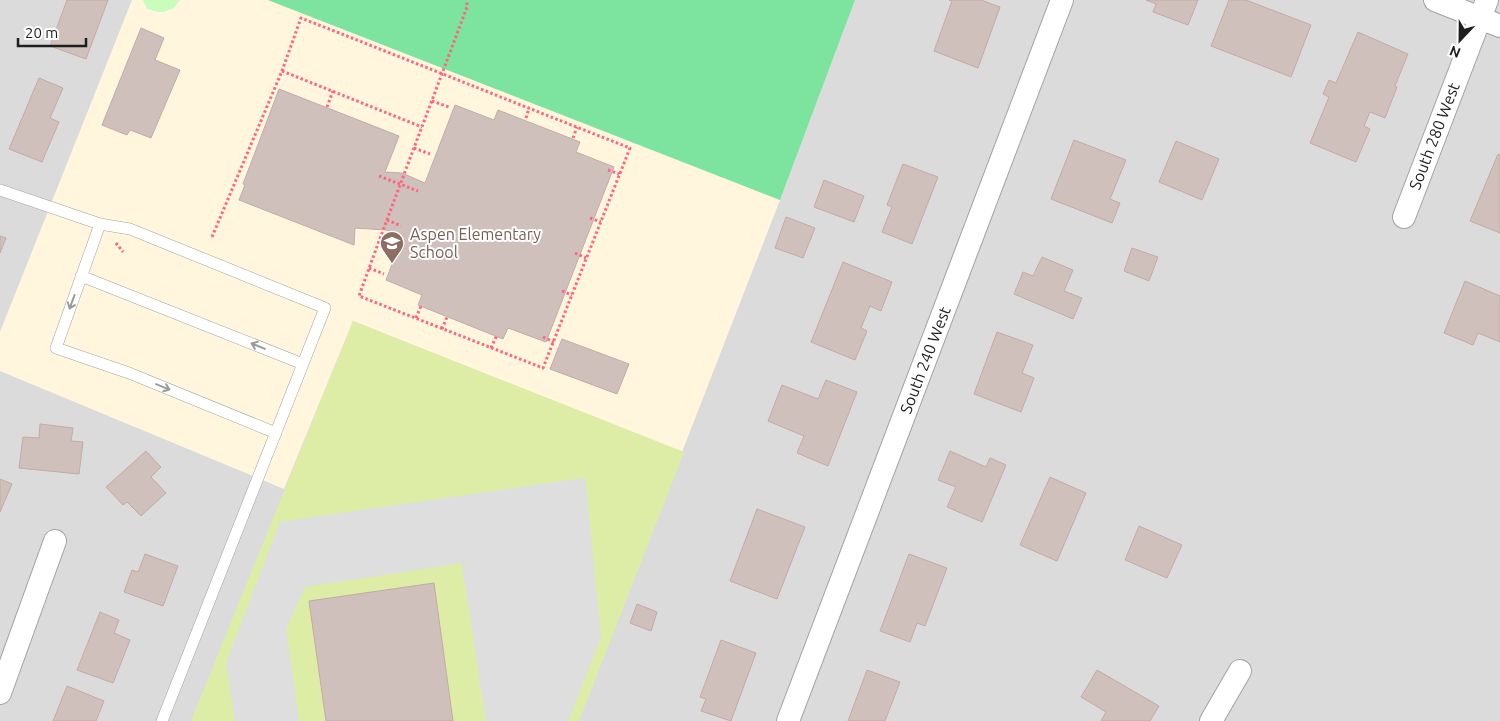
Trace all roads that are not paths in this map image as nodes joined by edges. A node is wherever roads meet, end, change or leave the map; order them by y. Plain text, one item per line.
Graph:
1 (1062, 0) edge
2 (1435, 0) edge
3 (1483, 9) edge
4 (1500, 26) edge
5 (0, 190) edge
6 (1404, 217) dead end
7 (100, 224) junction
8 (81, 276) junction
9 (303, 364) junction
10 (276, 433) junction
11 (55, 541) dead end
12 (1240, 671) dead end
13 (0, 693) edge
14 (162, 721) edge
15 (788, 721) edge
16 (1211, 721) edge

1 - 15 street, South 240 West
2 - 3 street
3 - 4 street
3 - 6 street, South 280 West
5 - 7 lane
7 - 8 lane
7 - 9 lane
9 -> 8 lane
8 -> 10 lane
9 - 10 lane
10 - 14 lane
11 - 13 street
12 - 16 street

